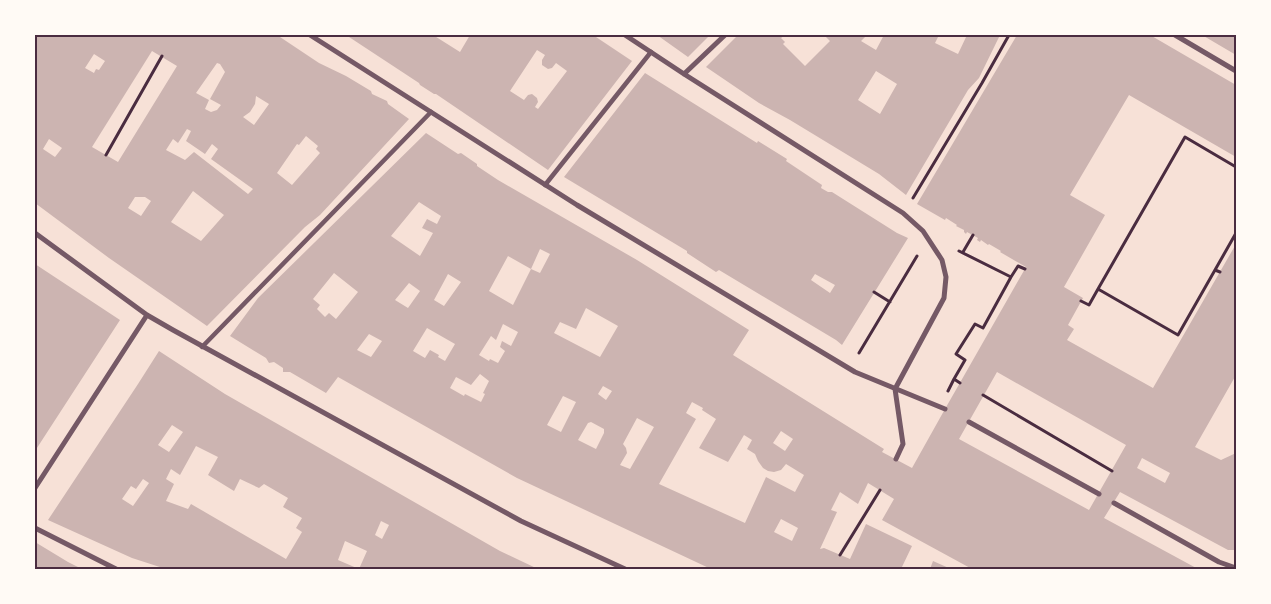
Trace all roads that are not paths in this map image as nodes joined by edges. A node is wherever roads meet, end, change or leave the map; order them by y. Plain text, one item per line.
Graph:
1 (310, 35) edge
2 (625, 35) edge
3 (725, 35) edge
4 (1175, 35) edge
5 (651, 52) junction
6 (1236, 71) edge
7 (684, 74) junction
8 (431, 112) junction
9 (545, 185) junction
10 (35, 233) edge
11 (147, 315) junction
12 (202, 347) junction
13 (895, 389) junction
14 (945, 409) dead end
15 (968, 422) dead end
16 (896, 459) dead end
17 (35, 488) edge
18 (1099, 494) dead end
19 (1114, 503) dead end
20 (35, 528) edge
21 (1236, 568) edge
22 (116, 569) edge
23 (624, 569) edge

1 - 8 street
2 - 5 street
3 - 7 street
4 - 6 street
5 - 7 street
5 - 9 street
7 - 13 street
8 - 9 street
8 - 12 street
9 - 13 street
10 - 11 street
11 - 12 street
11 - 17 street
12 - 23 street
13 - 14 street
13 - 16 street
15 - 18 street
19 - 21 street
20 - 22 street

